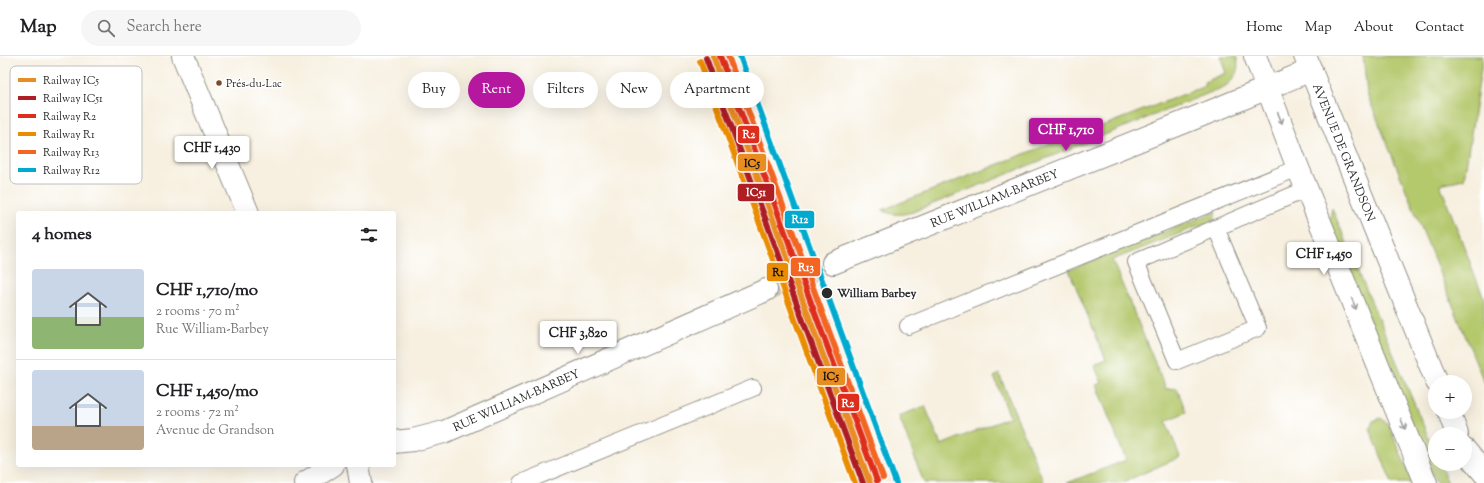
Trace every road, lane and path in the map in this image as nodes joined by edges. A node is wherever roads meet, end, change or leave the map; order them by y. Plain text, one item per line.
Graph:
1 (184, 56) edge
2 (1254, 56) edge
3 (1308, 63) edge
4 (1267, 88) junction
5 (1298, 168) junction
6 (1307, 189) junction
7 (247, 211) edge
8 (1216, 228) junction
9 (834, 263) tunnel mouth
10 (766, 290) tunnel mouth
11 (908, 326) dead end
12 (1433, 375) edge
13 (753, 388) dead end
14 (396, 442) edge
15 (1472, 458) edge
16 (330, 467) edge
17 (358, 467) edge
18 (1468, 471) edge
19 (1484, 473) edge
20 (305, 483) edge
21 (361, 483) edge
22 (521, 483) edge
23 (1426, 483) edge
24 (1471, 483) edge

1 - 7 street
2 - 4 street
3 - 4 street, RUE WILLIAM-BARBEY
3 - 12 street, AVENUE DE GRANDSON
4 -> 5 street
4 - 9 street, RUE WILLIAM-BARBEY
5 - 6 street
5 - 11 lane
6 - 8 lane
6 -> 23 street
8 - 8 lane
10 - 14 street, RUE WILLIAM-BARBEY
13 - 22 lane
15 - 19 street
16 - 20 street
17 - 21 street
18 - 24 street

